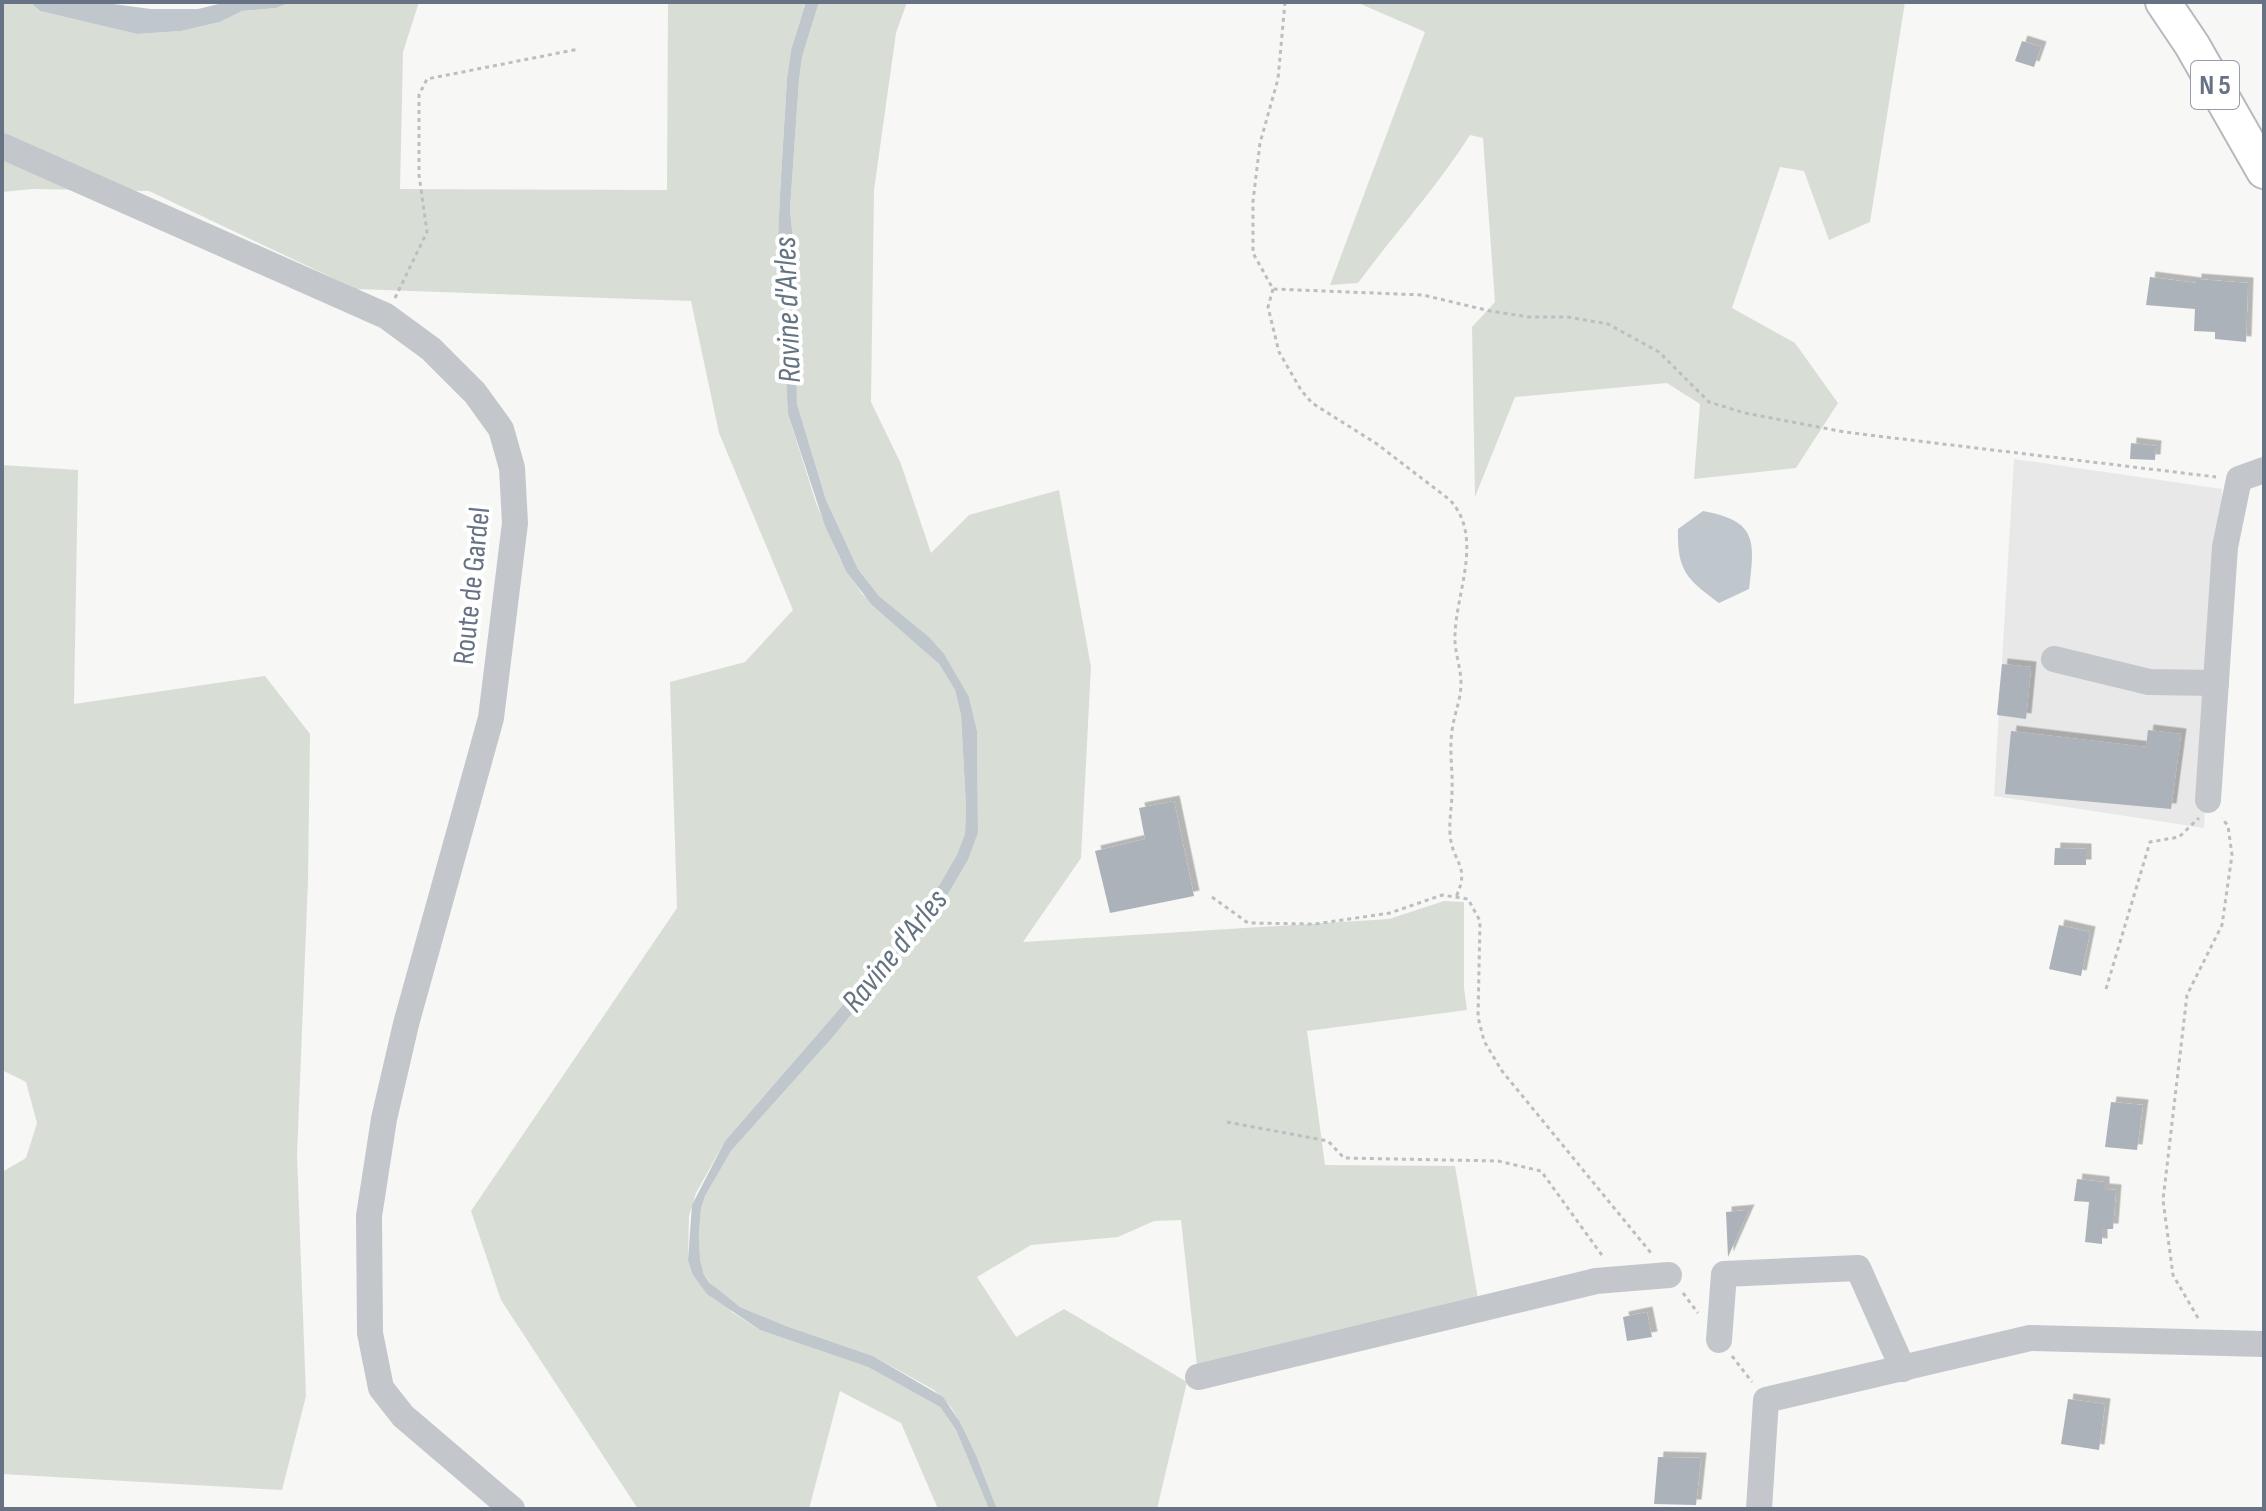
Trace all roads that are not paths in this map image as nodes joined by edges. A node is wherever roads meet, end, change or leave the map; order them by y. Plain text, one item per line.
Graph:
1 (2163, 2) edge
2 (2, 146) edge
3 (2264, 171) edge
4 (2252, 474) edge
5 (2054, 659) dead end
6 (2216, 683) junction
7 (2208, 800) road end
8 (1669, 1275) road end
9 (1719, 1340) road end
10 (2264, 1344) edge
11 (1903, 1369) junction
12 (1198, 1377) dead end
13 (512, 1509) edge
14 (1759, 1509) edge

1 - 3 main road, N 5
2 - 13 street, Route de Gardel
4 - 6 street
5 - 6 street
6 - 7 street
8 - 12 street
9 - 11 street
10 - 11 street
11 - 14 street

